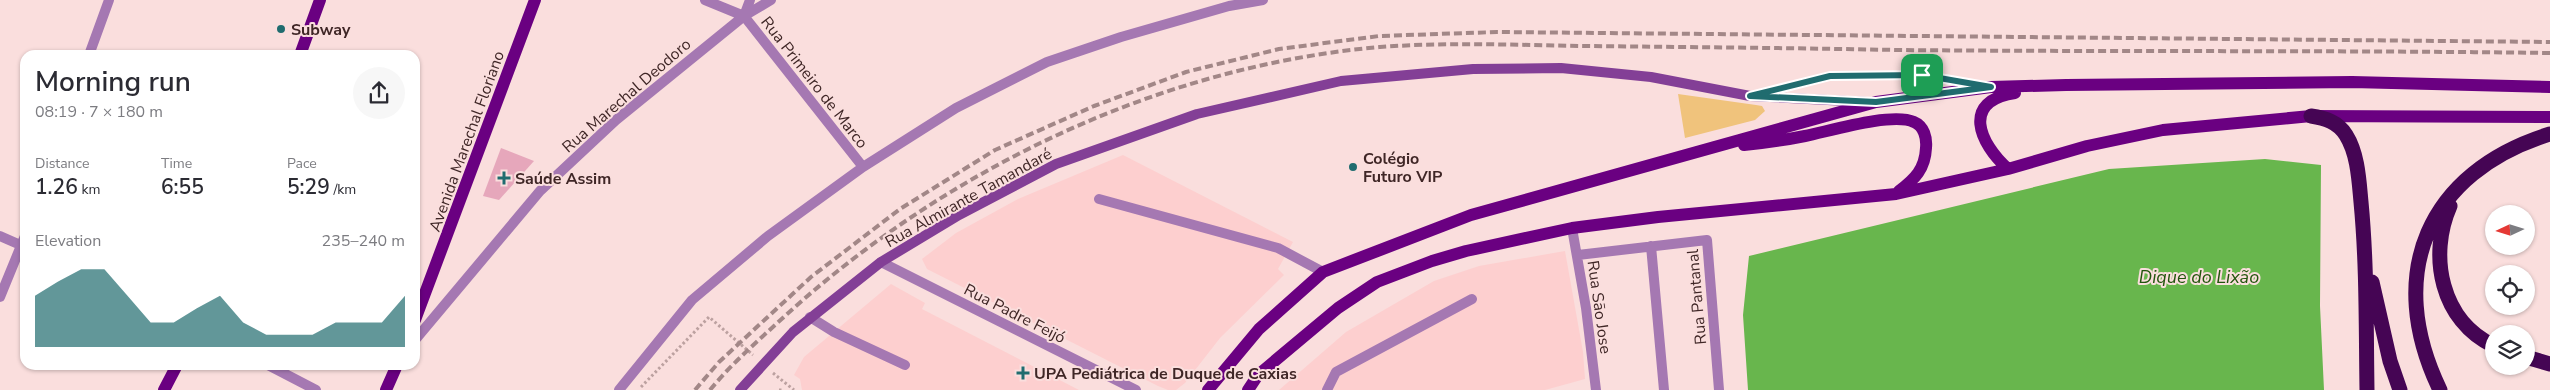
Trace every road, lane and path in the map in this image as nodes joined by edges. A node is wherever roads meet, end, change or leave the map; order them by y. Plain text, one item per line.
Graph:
1 (109, 0) edge
2 (320, 0) edge
3 (535, 0) edge
4 (704, 0) edge
5 (750, 0) edge
6 (771, 0) edge
7 (1263, 0) edge
8 (744, 16) junction
9 (91, 50) edge
10 (302, 50) edge
11 (1942, 79) dead end
12 (1795, 85) dead end
13 (2066, 85) junction
14 (2550, 87) edge
15 (1876, 102) junction
16 (2311, 116) junction
17 (2550, 117) edge
18 (2550, 134) edge
19 (1704, 150) junction
20 (863, 166) junction
21 (2008, 169) junction
22 (2469, 175) junction
23 (1896, 194) junction
24 (1099, 199) dead end
25 (1572, 228) junction
26 (0, 236) edge
27 (20, 242) edge
28 (1651, 246) junction
29 (2365, 249) junction
30 (20, 252) edge
31 (1578, 255) junction
32 (881, 262) junction
33 (1323, 272) junction
34 (0, 297) edge
35 (1472, 299) dead end
36 (420, 307) edge
37 (810, 317) junction
38 (420, 334) edge
39 (2485, 340) edge
40 (754, 356) dead end
41 (2535, 360) edge
42 (2550, 364) edge
43 (905, 365) dead end
44 (174, 370) edge
45 (278, 370) edge
46 (395, 370) edge
47 (769, 370) dead end
48 (743, 389) edge
49 (164, 390) edge
50 (316, 390) edge
51 (386, 390) edge
52 (619, 390) edge
53 (638, 390) edge
54 (794, 390) edge
55 (1136, 390) edge
56 (1208, 390) edge
57 (1248, 390) edge
58 (1327, 390) edge
59 (1596, 390) edge
60 (1664, 390) edge
61 (1719, 390) edge
62 (2368, 390) edge
63 (2400, 390) edge
64 (2440, 390) edge

1 - 9 street
2 - 10 main road
3 - 36 main road, Avenida Marechal Floriano
4 - 8 street
5 - 8 street
6 - 8 street, Rua Marechal Deodoro
7 - 20 street
8 - 20 street, Rua Primeiro de Marco
8 - 38 street, Rua Marechal Deodoro
11 - 12 path
13 - 14 main road
13 - 15 main road
13 - 21 main road
15 - 19 main road
15 - 32 main road, Rua Almirante Tamandaré
16 - 17 main road
16 - 21 main road
16 - 29 highway
18 - 22 highway
19 - 23 main road
19 - 33 main road
20 - 52 street
21 - 23 main road
22 - 39 highway
22 - 64 highway
23 - 25 main road
24 - 33 street
25 - 31 street, Rua Sāo Jose
25 - 57 main road
26 - 27 street
28 - 31 street, Rua Pantanal
28 - 60 street
28 - 61 street, Rua Pantanal
29 - 62 highway
29 - 63 highway
30 - 34 street
31 - 59 street, Rua Sāo Jose
32 - 37 main road, Rua Almirante Tamandaré
32 - 55 street, Rua Padre Feijó
33 - 56 main road
35 - 58 street
37 - 43 street
37 - 48 main road, Rua Almirante Tamandaré
40 - 53 path
41 - 42 highway
44 - 49 main road
45 - 50 street
46 - 51 main road
47 - 54 path

